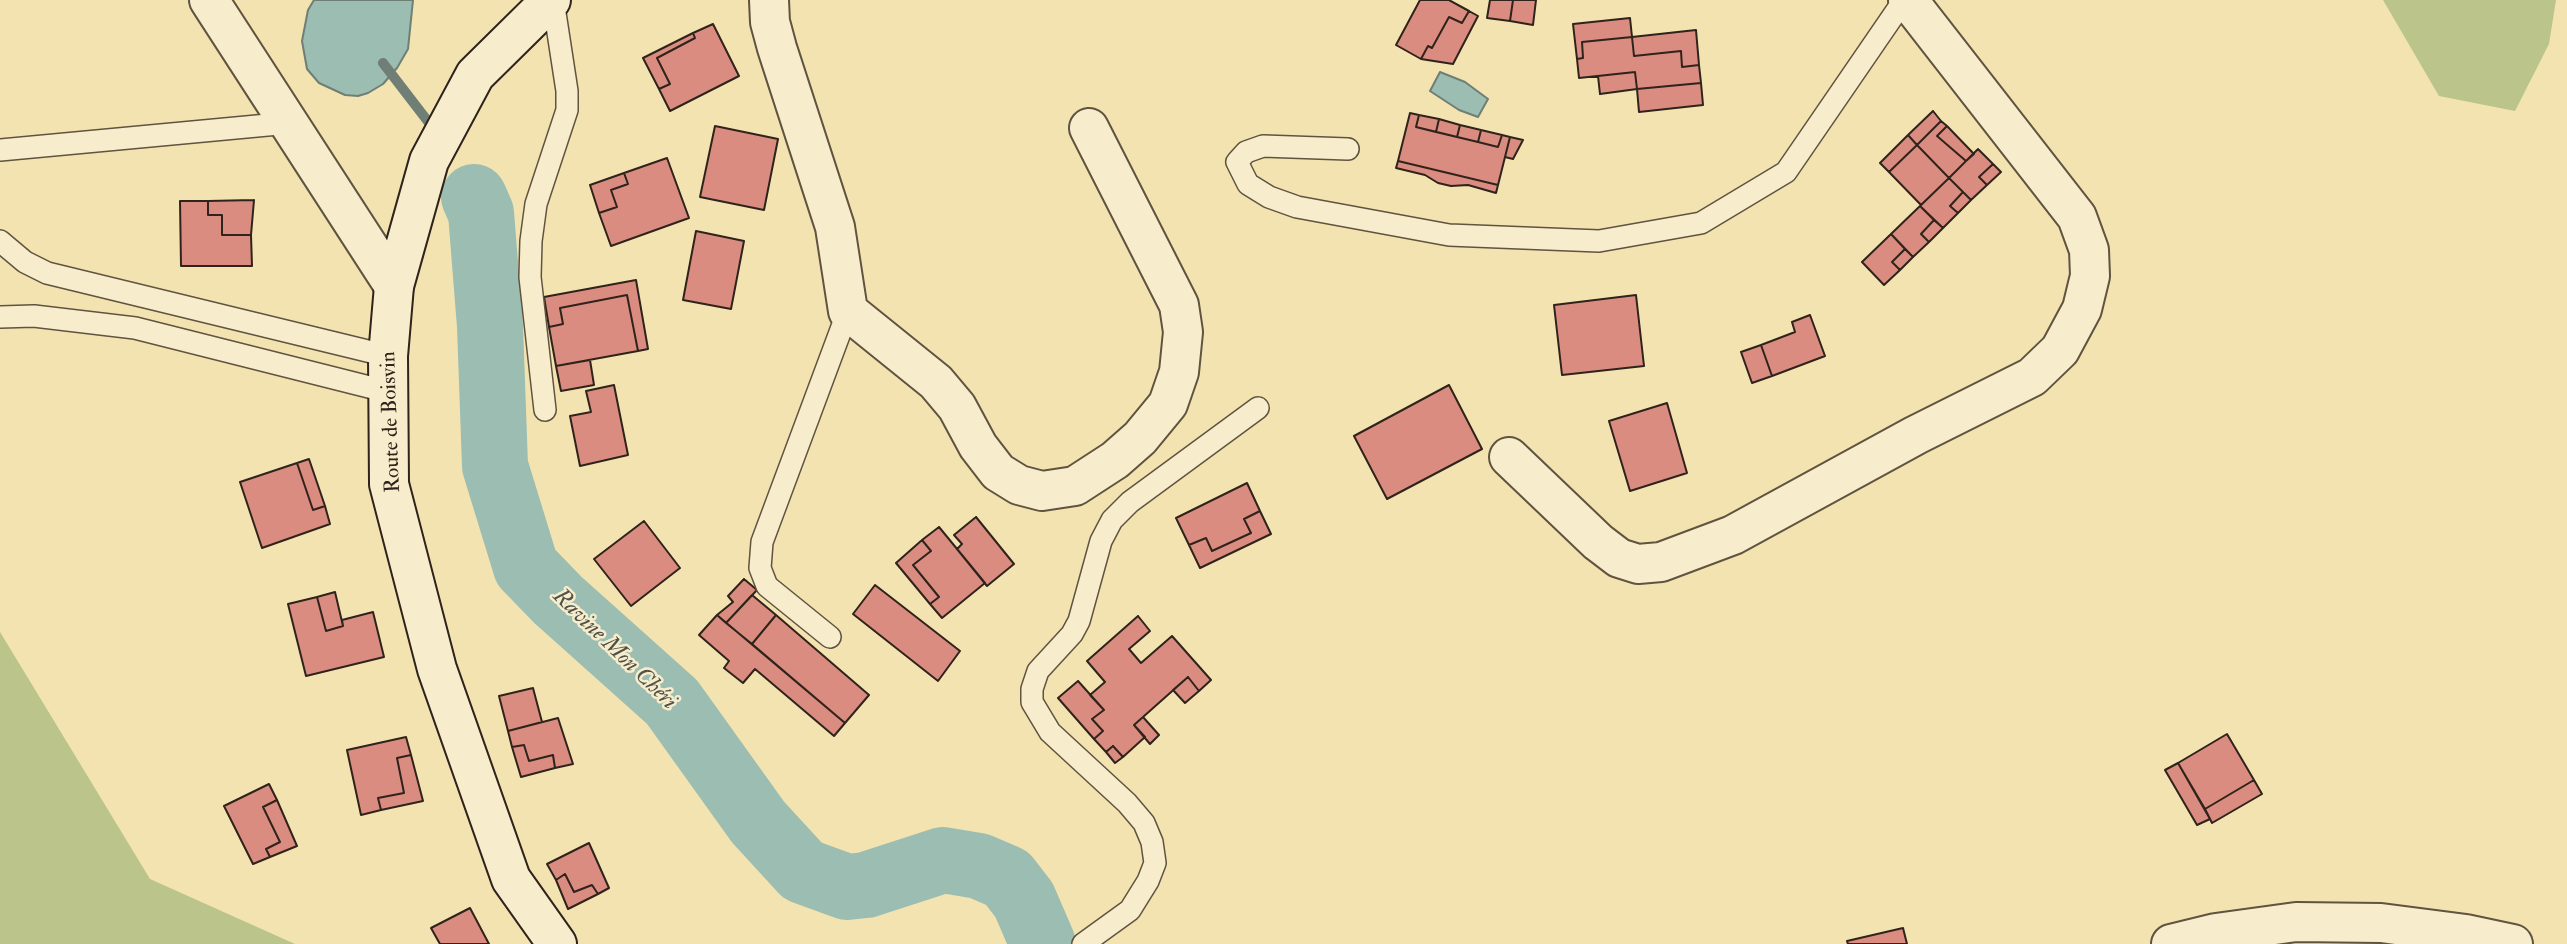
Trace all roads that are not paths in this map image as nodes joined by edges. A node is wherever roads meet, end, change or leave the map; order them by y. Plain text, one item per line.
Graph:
1 (209, 0) edge
2 (552, 0) edge
3 (769, 0) edge
4 (1906, 0) edge
5 (289, 123) junction
6 (1089, 128) dead end
7 (1348, 149) dead end
8 (0, 150) edge
9 (0, 241) edge
10 (394, 286) junction
11 (848, 311) junction
12 (0, 317) edge
13 (388, 374) junction
14 (1258, 408) dead end
15 (545, 410) dead end
16 (1509, 457) dead end
17 (830, 637) dead end
18 (557, 944) edge
19 (1083, 944) edge
20 (2171, 944) edge
21 (2513, 944) edge

1 - 5 street
2 - 10 street, Route de Boisvin
2 - 15 lane
3 - 11 street
4 - 7 lane
4 - 16 street
5 - 8 lane
5 - 10 street
6 - 11 street
9 - 13 lane
10 - 13 street, Route de Boisvin
11 - 17 lane
12 - 13 lane
13 - 18 street, Route de Boisvin
14 - 19 lane
20 - 21 street

